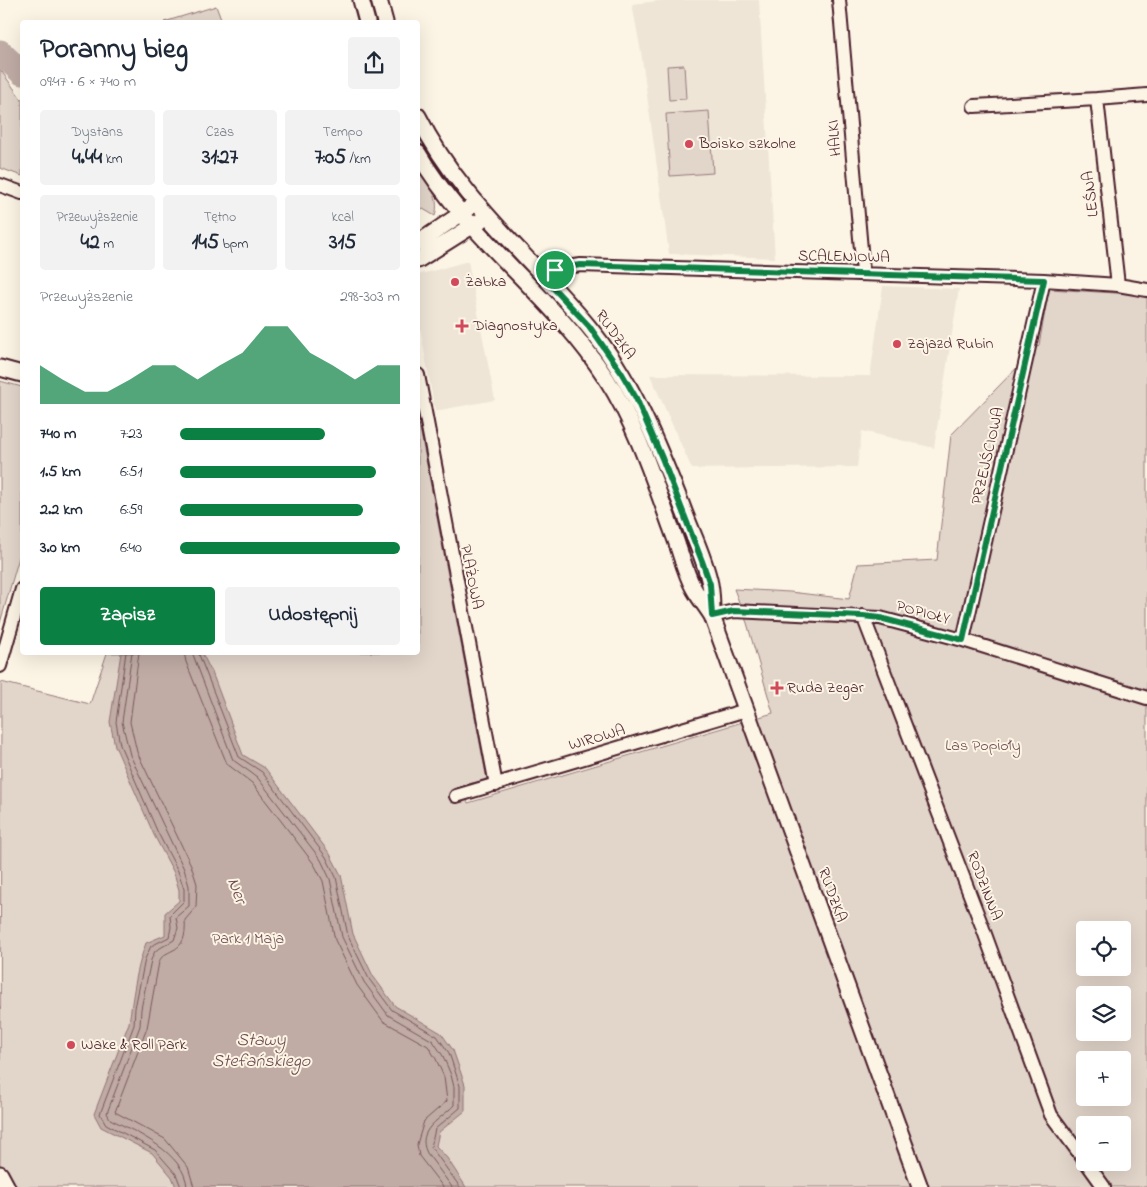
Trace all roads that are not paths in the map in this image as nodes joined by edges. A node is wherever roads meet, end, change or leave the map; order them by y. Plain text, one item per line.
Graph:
1 (361, 0) edge
2 (379, 0) edge
3 (839, 0) edge
4 (366, 20) edge
5 (384, 20) edge
6 (1147, 95) edge
7 (1097, 99) junction
8 (974, 106) dead end
9 (420, 120) edge
10 (420, 156) edge
11 (0, 185) edge
12 (20, 192) edge
13 (475, 204) junction
14 (461, 214) junction
15 (486, 216) junction
16 (472, 226) junction
17 (420, 242) edge
18 (420, 259) edge
19 (862, 272) junction
20 (544, 278) junction
21 (1044, 280) junction
22 (1118, 285) junction
23 (1147, 290) edge
24 (0, 368) edge
25 (20, 373) edge
26 (420, 386) edge
27 (20, 596) edge
28 (712, 616) junction
29 (863, 616) junction
30 (963, 640) junction
31 (0, 666) edge
32 (1147, 698) edge
33 (746, 710) junction
34 (496, 785) junction
35 (456, 796) dead end
36 (1076, 1149) edge
37 (1092, 1171) edge
38 (0, 1174) edge
39 (7, 1187) edge
40 (920, 1187) edge
41 (1104, 1187) edge

1 - 4 street
2 - 5 street
3 - 19 street, HALKI
6 - 7 street
7 - 8 street
7 - 22 street, LEŚNA
9 - 13 street, RUDZKA
10 - 14 street, RUDZKA
11 - 12 street
13 - 14 street
13 - 15 street, RUDZKA
14 - 16 street, RUDZKA
14 - 17 street
15 - 16 street
15 - 20 street, RUDZKA
16 - 18 street
16 - 28 street, RUDZKA
19 - 20 street, SCALENIOWA
19 - 21 street, SCALENIOWA
20 - 28 street, RUDZKA
21 - 22 street, SCALENIOWA
21 - 30 street, PRZEJŚCIOWA
22 - 23 street, SCALENIOWA
24 - 25 street
26 - 34 street, PLAŻOWA
27 - 31 street
28 - 29 street, POPIOŁY
28 - 33 street, RUDZKA
29 - 30 street, POPIOŁY
29 - 36 street, RODZINNA
30 - 32 street, POPIOŁY
33 - 34 street, WIROWA
33 - 40 street, RUDZKA
34 - 35 street, WIROWA
37 - 41 street, RODZINNA
38 - 39 street

